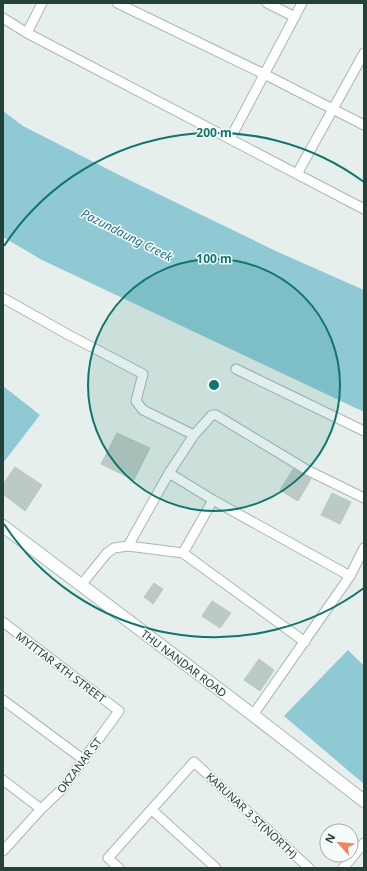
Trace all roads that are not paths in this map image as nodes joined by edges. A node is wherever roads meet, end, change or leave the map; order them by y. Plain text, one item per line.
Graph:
1 (42, 3) edge
2 (117, 3) edge
3 (267, 3) edge
4 (302, 3) edge
5 (294, 17) junction
6 (3, 18) edge
7 (27, 33) junction
8 (364, 53) edge
9 (264, 74) junction
10 (333, 110) junction
11 (364, 125) edge
12 (230, 139) junction
13 (297, 174) junction
14 (364, 209) edge
15 (3, 298) edge
16 (236, 369) dead end
17 (364, 431) edge
18 (194, 435) junction
19 (169, 473) junction
20 (364, 498) edge
21 (213, 500) junction
22 (3, 526) edge
23 (128, 546) junction
24 (364, 548) edge
25 (183, 553) junction
26 (350, 576) junction
27 (81, 585) junction
28 (3, 622) edge
29 (305, 642) junction
30 (3, 700) edge
31 (119, 711) joint
32 (253, 714) junction
33 (84, 760) junction
34 (3, 780) edge
35 (364, 801) edge
36 (41, 809) junction
37 (152, 810) junction
38 (364, 843) edge
39 (3, 851) edge
40 (120, 868) edge
41 (216, 868) edge
42 (309, 868) edge
43 (343, 868) edge

1 - 7 street
2 - 9 street
3 - 5 street
4 - 5 street
5 - 9 street
6 - 7 street
7 - 12 street
8 - 10 street
9 - 10 street
9 - 12 street
10 - 11 street
10 - 13 street
12 - 13 street
13 - 14 street
15 - 18 street
16 - 17 street
18 - 19 street
18 - 20 street
19 - 21 street
19 - 23 street
21 - 25 street
21 - 26 street
22 - 27 main road, THU NANDAR ROAD
23 - 25 street
23 - 27 street
24 - 26 street
25 - 29 street
26 - 29 street
27 - 32 main road, THU NANDAR ROAD
28 - 31 street, MYITTAR 4TH STREET
29 - 32 street
30 - 33 street
31 - 33 street, OKZANAR ST
32 - 35 main road, THU NANDAR ROAD
33 - 36 street, OKZANAR ST
34 - 36 street
36 - 39 street, OKZANAR ST
37 - 40 street
37 - 41 street
37 - 42 street, KARUNAR 3 ST(NORTH)
38 - 43 street

